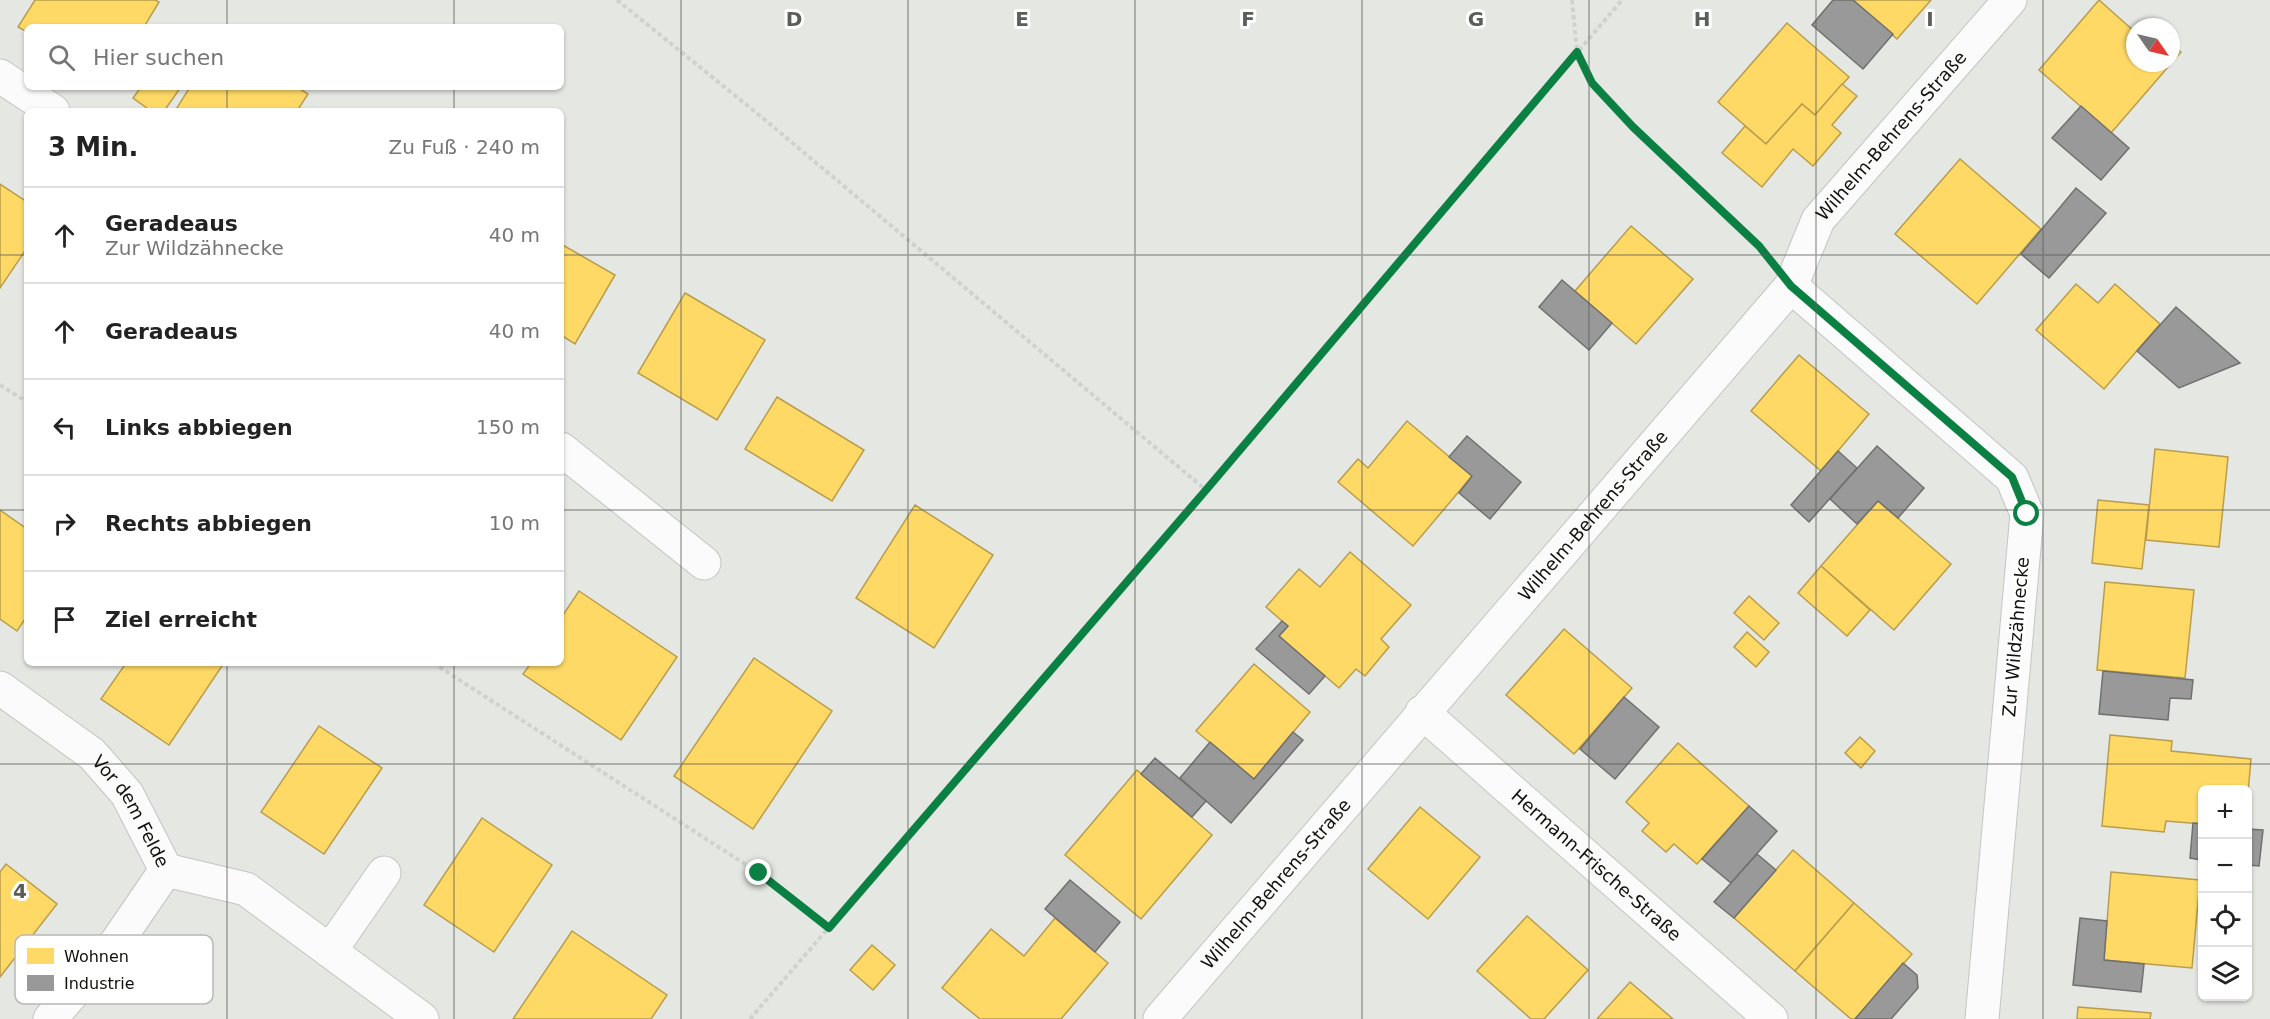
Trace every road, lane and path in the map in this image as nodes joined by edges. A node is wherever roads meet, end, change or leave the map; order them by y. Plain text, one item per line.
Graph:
1 (617, 0) edge
2 (1572, 0) edge
3 (1622, 0) edge
4 (2010, 0) edge
5 (1577, 52) junction
6 (0, 76) edge
7 (48, 108) edge
8 (1791, 286) junction
9 (0, 385) edge
10 (24, 400) edge
11 (564, 451) edge
12 (1206, 490) junction
13 (704, 563) dead end
14 (438, 666) edge
15 (0, 688) edge
16 (1422, 712) junction
17 (166, 870) junction
18 (384, 873) dead end
19 (829, 928) junction
20 (121, 935) edge
21 (330, 951) junction
22 (63, 1004) edge
23 (50, 1019) edge
24 (422, 1019) edge
25 (750, 1019) edge
26 (1160, 1019) edge
27 (1771, 1019) edge
28 (1982, 1019) edge

1 - 12 path
2 - 5 path
3 - 5 path
4 - 8 street, Wilhelm-Behrens-Straße
5 - 8 path
5 - 12 path
6 - 7 street
8 - 16 street, Wilhelm-Behrens-Straße
8 - 28 street, Zur Wildzähnecke
9 - 10 path
11 - 13 street
12 - 19 path
14 - 19 path
15 - 17 street, Vor dem Felde
16 - 26 street, Wilhelm-Behrens-Straße
16 - 27 street, Hermann-Frische-Straße
17 - 20 street
17 - 21 street, Vor dem Felde
18 - 21 street
19 - 25 path
21 - 24 street, Vor dem Felde
22 - 23 street

